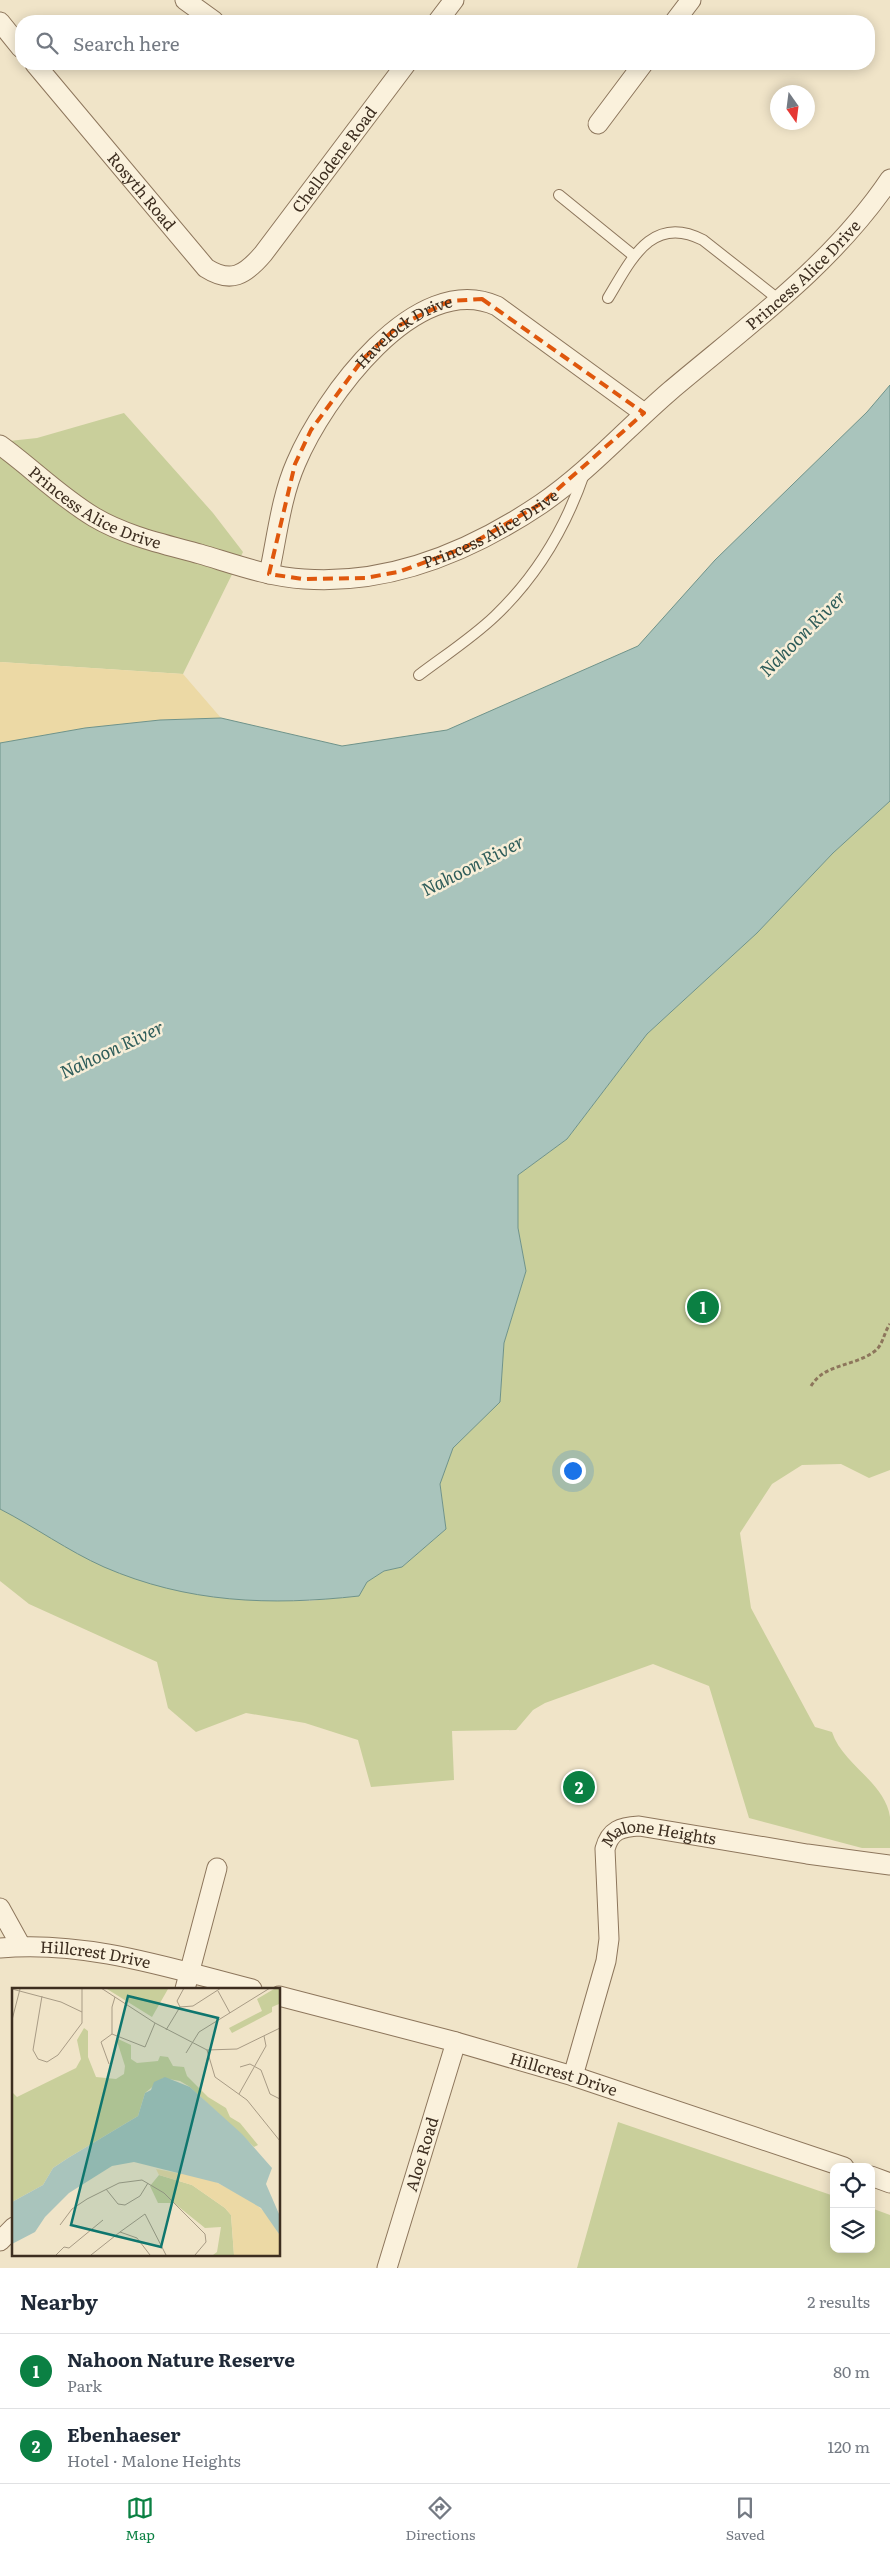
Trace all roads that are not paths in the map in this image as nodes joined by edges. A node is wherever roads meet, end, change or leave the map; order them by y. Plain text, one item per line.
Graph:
1 (185, 0) edge
2 (454, 0) edge
3 (691, 0) edge
4 (206, 15) edge
5 (443, 15) edge
6 (680, 15) edge
7 (0, 22) edge
8 (15, 41) edge
9 (40, 70) edge
10 (401, 70) edge
11 (638, 70) edge
12 (598, 124) dead end
13 (890, 179) edge
14 (559, 195) dead end
15 (263, 254) joint
16 (634, 256) junction
17 (608, 298) dead end
18 (778, 299) junction
19 (644, 413) junction
20 (0, 445) edge
21 (586, 469) junction
22 (269, 574) junction
23 (419, 676) dead end
24 (890, 1866) edge
25 (217, 1868) dead end
26 (0, 1908) edge
27 (21, 1946) junction
28 (0, 1948) edge
29 (187, 1981) edge
30 (244, 1988) edge
31 (280, 1996) edge
32 (456, 2042) junction
33 (573, 2076) junction
34 (832, 2163) edge
35 (875, 2177) edge
36 (890, 2183) edge
37 (12, 2229) edge
38 (0, 2241) edge
39 (387, 2268) edge

1 - 4 street
2 - 5 street
3 - 6 street
7 - 8 street
9 - 15 street, Rosyth Road
10 - 15 street, Chellodene Road
11 - 12 street
13 - 18 street, Princess Alice Drive
14 - 16 lane
16 - 17 lane
16 - 18 lane
18 - 19 street, Princess Alice Drive
19 - 21 street, Princess Alice Drive
19 - 22 street, Havelock Drive
20 - 22 street, Princess Alice Drive
21 - 22 street, Princess Alice Drive
21 - 23 lane
24 - 33 street, Malone Heights
25 - 29 street
26 - 27 street
27 - 28 street, Hillcrest Drive
27 - 29 street, Hillcrest Drive
29 - 30 street, Hillcrest Drive
31 - 32 street, Hillcrest Drive
32 - 33 street, Hillcrest Drive
32 - 39 street, Aloe Road
33 - 34 street, Hillcrest Drive
35 - 36 street
37 - 38 street

